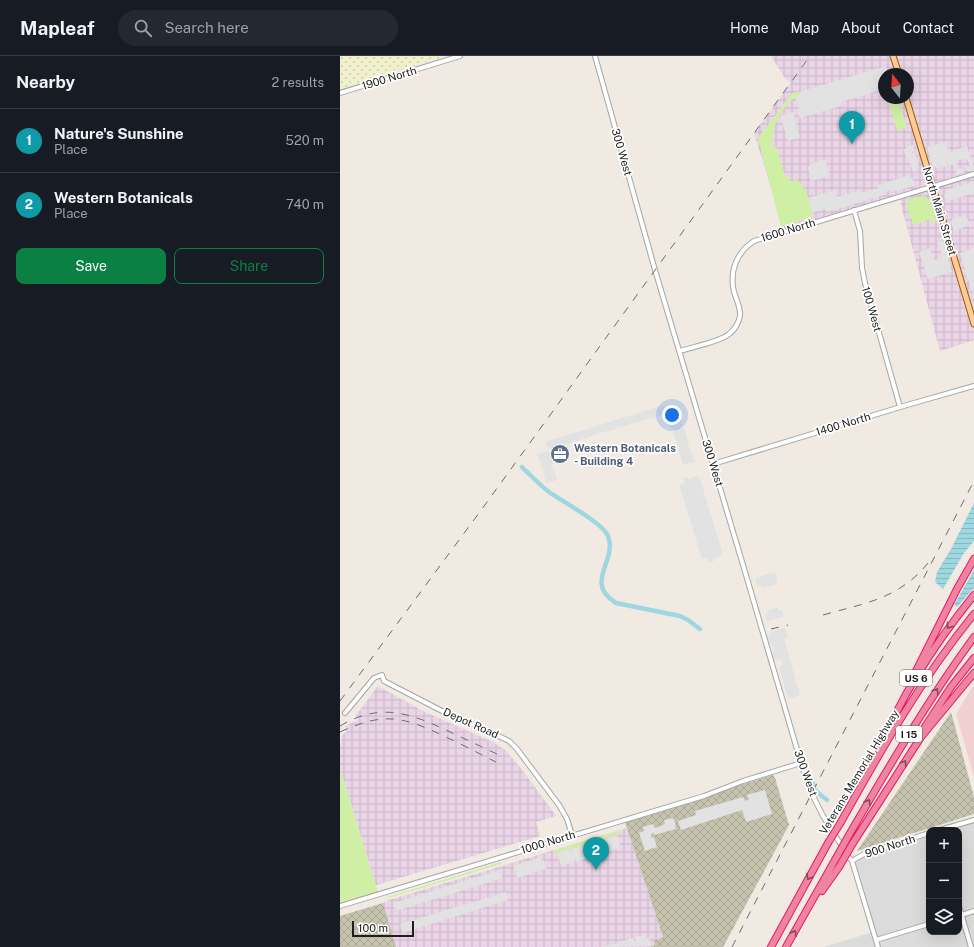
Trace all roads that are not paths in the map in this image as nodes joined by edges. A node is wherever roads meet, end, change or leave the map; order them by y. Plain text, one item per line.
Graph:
1 (460, 56) edge
2 (595, 56) edge
3 (892, 56) edge
4 (897, 68) edge
5 (340, 93) edge
6 (908, 104) edge
7 (974, 174) edge
8 (933, 187) junction
9 (854, 210) junction
10 (974, 324) edge
11 (680, 351) junction
12 (974, 386) edge
13 (900, 407) junction
14 (713, 464) junction
15 (974, 559) edge
16 (974, 595) edge
17 (974, 614) edge
18 (974, 636) edge
19 (974, 658) edge
20 (974, 673) edge
21 (900, 707) junction
22 (345, 713) dead end
23 (920, 737) junction
24 (801, 763) junction
25 (871, 768) junction
26 (974, 820) edge
27 (950, 827) edge
28 (572, 835) junction
29 (926, 835) edge
30 (852, 861) junction
31 (340, 906) edge
32 (974, 911) edge
33 (962, 914) edge
34 (802, 918) junction
35 (962, 921) edge
36 (926, 925) edge
37 (876, 940) junction
38 (771, 947) edge
39 (786, 947) edge
40 (878, 947) edge
41 (971, 947) edge

1 - 5 street, 1900 North
2 - 11 street, 300 West
3 - 4 main road
6 - 8 main road, North Main Street
7 - 8 street, 1600 North
8 - 9 street, 1600 North
8 - 10 main road, North Main Street
9 - 11 street, 1600 North
9 - 13 street, 100 West
11 - 14 street, 300 West
12 - 13 street, 1400 North
13 - 14 street, 1400 North
14 - 24 street, 300 West
15 - 21 highway
16 -> 21 highway, US 6
17 - 25 highway, Veterans Memorial Highway / I 15
34 -> 18 highway, Veterans Memorial Highway / I 15, bridge
19 - 23 highway
20 - 23 highway
21 - 25 highway, US 6
22 - 28 street, Depot Road
34 -> 23 highway, bridge
24 - 28 street, 1000 North
24 - 30 street, 300 West
25 -> 38 highway, Veterans Memorial Highway / I 15, bridge
26 - 27 street
28 - 31 street, 1000 North
29 - 30 street, 900 North
30 - 37 street, 300 West
32 - 33 street
39 -> 34 highway, Veterans Memorial Highway / I 15
35 - 41 street
36 - 37 street
37 - 40 street, 300 West

